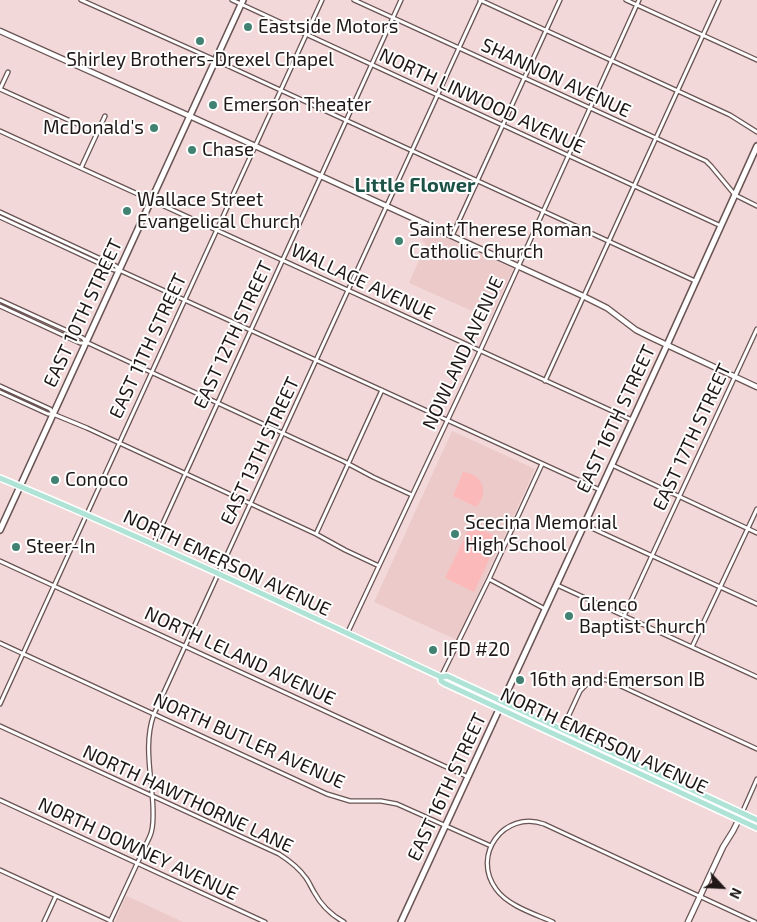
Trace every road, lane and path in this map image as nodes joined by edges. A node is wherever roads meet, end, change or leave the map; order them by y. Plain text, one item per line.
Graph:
1 (81, 0) edge
2 (232, 0) edge
3 (322, 0) edge
4 (354, 0) edge
5 (401, 0) edge
6 (480, 0) edge
7 (560, 0) edge
8 (626, 0) edge
9 (639, 0) edge
10 (719, 0) edge
11 (242, 2) edge
12 (637, 5) junction
13 (393, 18) junction
14 (546, 30) junction
15 (0, 31) edge
16 (306, 35) junction
17 (703, 35) junction
18 (459, 48) junction
19 (215, 60) junction
20 (611, 60) junction
21 (757, 60) edge
22 (372, 65) junction
23 (8, 72) dead end
24 (524, 78) junction
25 (0, 89) edge
26 (281, 90) junction
27 (677, 91) junction
28 (437, 95) junction
29 (590, 108) junction
30 (105, 116) dead end
31 (190, 116) junction
32 (346, 120) junction
33 (503, 125) junction
34 (0, 131) edge
35 (757, 132) edge
36 (97, 133) junction
37 (656, 138) junction
38 (255, 146) junction
39 (757, 146) edge
40 (412, 151) junction
41 (568, 155) junction
42 (81, 168) junction
43 (321, 176) junction
44 (477, 181) junction
45 (634, 186) junction
46 (735, 195) junction
47 (151, 200) junction
48 (386, 206) junction
49 (757, 206) edge
50 (543, 211) junction
51 (0, 212) edge
52 (0, 217) edge
53 (721, 226) junction
54 (38, 229) junction
55 (217, 230) junction
56 (36, 234) junction
57 (452, 236) junction
58 (608, 241) junction
59 (282, 260) junction
60 (518, 266) junction
61 (119, 270) junction
62 (696, 281) junction
63 (348, 290) junction
64 (583, 296) junction
65 (0, 300) edge
66 (184, 301) junction
67 (5, 302) junction
68 (1, 307) edge
69 (757, 329) edge
70 (250, 331) junction
71 (86, 342) junction
72 (667, 345) junction
73 (480, 351) junction
74 (316, 361) junction
75 (151, 373) junction
76 (735, 377) junction
77 (545, 380) junction
78 (0, 386) edge
79 (757, 387) edge
80 (382, 390) junction
81 (0, 392) edge
82 (217, 403) junction
83 (53, 414) junction
84 (447, 420) junction
85 (632, 420) junction
86 (283, 433) junction
87 (119, 443) junction
88 (348, 464) junction
89 (542, 464) junction
90 (612, 465) junction
91 (184, 474) junction
92 (0, 478) edge
93 (20, 486) junction
94 (600, 490) junction
95 (412, 495) junction
96 (680, 496) junction
97 (251, 504) junction
98 (757, 509) edge
99 (87, 515) junction
100 (584, 524) junction
101 (748, 529) junction
102 (0, 530) edge
103 (757, 533) edge
104 (316, 534) junction
105 (153, 545) junction
106 (652, 556) junction
107 (0, 561) edge
108 (379, 566) junction
109 (218, 575) junction
110 (489, 579) junction
111 (556, 585) junction
112 (54, 586) junction
113 (720, 587) junction
114 (757, 604) edge
115 (545, 609) junction
116 (624, 616) junction
117 (347, 634) junction
118 (0, 644) edge
119 (185, 646) junction
120 (692, 647) junction
121 (23, 654) junction
122 (757, 677) edge
123 (441, 678) junction
124 (502, 702) junction
125 (0, 704) edge
126 (499, 709) junction
127 (154, 714) junction
128 (0, 726) edge
129 (562, 730) junction
130 (757, 749) edge
131 (468, 777) junction
132 (757, 779) edge
133 (152, 796) junction
134 (0, 800) edge
135 (742, 813) junction
136 (738, 820) junction
137 (757, 820) edge
138 (446, 825) junction
139 (757, 828) edge
140 (491, 846) junction
141 (138, 864) junction
142 (0, 870) edge
143 (56, 896) junction
144 (700, 896) junction
145 (111, 921) edge
146 (44, 922) edge
147 (265, 922) edge
148 (344, 922) edge
149 (401, 922) edge
150 (553, 922) edge
151 (688, 922) edge
152 (756, 922) edge

1 - 19 street
2 - 11 street, NORTH LINWOOD AVENUE
3 - 16 street, EAST 11TH STREET
4 - 13 street, SHANNON AVENUE
5 - 13 street, EAST 12TH STREET
6 - 14 street
6 - 18 street, EAST 13TH STREET
7 - 14 street
8 - 12 street
9 - 12 street, NOWLAND AVENUE
10 - 17 street
11 - 16 street, NORTH LINWOOD AVENUE
11 - 19 main road, EAST 10TH STREET
12 - 17 street
12 - 20 street, NOWLAND AVENUE
13 - 18 street, SHANNON AVENUE
13 - 22 street, EAST 12TH STREET
14 - 20 street
14 - 24 street
15 - 31 street
16 - 22 street, NORTH LINWOOD AVENUE
16 - 26 street, EAST 11TH STREET
17 - 21 street
17 - 27 street
18 - 24 street, SHANNON AVENUE
18 - 28 street, EAST 13TH STREET
19 - 26 street
19 - 31 main road, EAST 10TH STREET
20 - 27 street
20 - 29 street, NOWLAND AVENUE
22 - 28 street, NORTH LINWOOD AVENUE
22 - 32 street, EAST 12TH STREET
23 - 25 street
24 - 29 street, SHANNON AVENUE
24 - 33 street
25 - 36 street
26 - 32 street
26 - 38 street, EAST 11TH STREET
27 - 35 street
27 - 37 street
28 - 33 street, NORTH LINWOOD AVENUE
28 - 40 street, EAST 13TH STREET
29 - 37 street, SHANNON AVENUE
29 - 41 street, NOWLAND AVENUE
30 - 36 street
31 - 38 street
31 - 47 main road, EAST 10TH STREET
32 - 40 street
32 - 43 street, EAST 12TH STREET
33 - 41 street, NORTH LINWOOD AVENUE
33 - 44 street
34 - 42 street, WALLACE AVENUE
36 - 42 street
37 - 45 street
37 - 46 street, SHANNON AVENUE
38 - 43 street
38 - 55 street, EAST 11TH STREET
39 - 46 main road, EAST 16TH STREET
40 - 44 street
40 - 48 street, EAST 13TH STREET
41 - 45 street, NORTH LINWOOD AVENUE
41 - 50 street, NOWLAND AVENUE
42 - 47 street, WALLACE AVENUE
43 - 48 street
43 - 59 street, EAST 12TH STREET
44 - 50 street
44 - 57 street
45 - 53 street, NORTH LINWOOD AVENUE
45 - 58 street
46 - 49 street
46 - 53 main road, EAST 16TH STREET
47 - 55 street, WALLACE AVENUE
47 - 61 main road, EAST 10TH STREET
48 - 57 street
48 - 63 street, EAST 13TH STREET
50 - 58 street
50 - 60 street, NOWLAND AVENUE
51 - 54 street
52 - 56 street
53 - 62 main road, EAST 16TH STREET
54 - 56 street
54 - 61 street
55 - 59 street, WALLACE AVENUE
55 - 66 street, EAST 11TH STREET
56 - 61 street
57 - 60 street
58 - 62 street
58 - 64 street
59 - 63 street, WALLACE AVENUE
59 - 70 street, EAST 12TH STREET
60 - 64 street
60 - 73 street, NOWLAND AVENUE
61 - 66 street
61 - 71 main road, EAST 10TH STREET
62 - 72 main road, EAST 16TH STREET
63 - 73 street, WALLACE AVENUE
63 - 74 street, EAST 13TH STREET
64 - 72 street
64 - 77 street
65 - 67 street
66 - 70 street
66 - 75 street, EAST 11TH STREET
67 - 68 street
67 - 71 street
68 - 71 street
69 - 76 street, EAST 17TH STREET
70 - 74 street
70 - 82 street, EAST 12TH STREET
71 - 75 street
71 - 83 main road, EAST 10TH STREET
72 - 76 street
72 - 85 main road, EAST 16TH STREET
73 - 77 street, WALLACE AVENUE
73 - 84 street, NOWLAND AVENUE
74 - 80 street
74 - 86 street, EAST 13TH STREET
75 - 82 street
75 - 87 street, EAST 11TH STREET
76 - 79 street
76 - 96 street, EAST 17TH STREET
77 - 85 street, WALLACE AVENUE
78 - 83 street
80 - 84 street
80 - 88 street
81 - 83 street
82 - 86 street
82 - 91 street, EAST 12TH STREET
83 - 87 street
83 - 93 main road, EAST 10TH STREET
84 - 89 street
84 - 95 street, NOWLAND AVENUE
85 - 90 main road, EAST 16TH STREET
86 - 88 street
86 - 97 street, EAST 13TH STREET
87 - 91 street
87 - 99 street, EAST 11TH STREET
88 - 95 street
88 - 104 street
89 - 94 street
89 - 110 street
90 - 94 main road, EAST 16TH STREET
90 - 96 street
91 - 97 street
91 - 105 street, EAST 12TH STREET
92 - 93 main road, NORTH EMERSON AVENUE
93 - 99 main road, NORTH EMERSON AVENUE
93 - 102 main road, EAST 10TH STREET
94 - 100 main road, EAST 16TH STREET
95 - 108 street, NOWLAND AVENUE
96 - 101 street
96 - 106 street, EAST 17TH STREET
97 - 104 street
97 - 109 street, EAST 13TH STREET
98 - 101 street
99 - 105 main road, NORTH EMERSON AVENUE
99 - 112 street, EAST 11TH STREET
100 - 106 street
100 - 111 main road, EAST 16TH STREET
101 - 103 street
101 - 113 street
104 - 108 street
105 - 109 main road, NORTH EMERSON AVENUE
106 - 113 street
106 - 116 street, EAST 17TH STREET
107 - 112 street, NORTH LELAND AVENUE
108 - 117 street, NOWLAND AVENUE
109 - 117 main road, NORTH EMERSON AVENUE
109 - 119 street, EAST 13TH STREET
110 - 115 street
110 - 123 street
111 - 115 main road, EAST 16TH STREET
111 - 116 street
112 - 119 street, NORTH LELAND AVENUE
112 - 121 street, EAST 11TH STREET
113 - 114 street
113 - 120 street
115 - 124 main road, EAST 16TH STREET
116 - 120 street
117 - 123 main road, NORTH EMERSON AVENUE
118 - 121 street, NORTH BUTLER AVENUE
119 - 127 street, EAST 13TH STREET
119 - 131 street, NORTH LELAND AVENUE
120 - 122 street
121 - 125 street, EAST 11TH STREET
121 - 127 street, NORTH BUTLER AVENUE
123 - 124 main road, NORTH EMERSON AVENUE
123 - 126 main road, NORTH EMERSON AVENUE
124 - 126 main road, EAST 16TH STREET
124 - 129 main road, NORTH EMERSON AVENUE
126 - 131 main road, EAST 16TH STREET
126 - 136 main road, NORTH EMERSON AVENUE
127 - 133 street, EAST 13TH STREET
127 - 138 street, NORTH BUTLER AVENUE
128 - 133 street, NORTH HAWTHORNE LANE
129 - 130 street
129 - 135 main road, NORTH EMERSON AVENUE
131 - 138 main road, EAST 16TH STREET
132 - 135 street
133 - 141 street, EAST 13TH STREET
133 - 148 street, NORTH HAWTHORNE LANE
134 - 141 street, NORTH DOWNEY AVENUE
135 - 136 street
135 - 137 main road, NORTH EMERSON AVENUE
136 - 139 main road, NORTH EMERSON AVENUE
136 - 144 street
138 - 140 street, NORTH BUTLER AVENUE
138 - 149 main road, EAST 16TH STREET
140 - 144 street
140 - 150 street
141 - 145 street, EAST 13TH STREET
141 - 147 street, NORTH DOWNEY AVENUE
142 - 143 street
143 - 145 street
143 - 146 street
144 - 151 street
144 - 152 street

